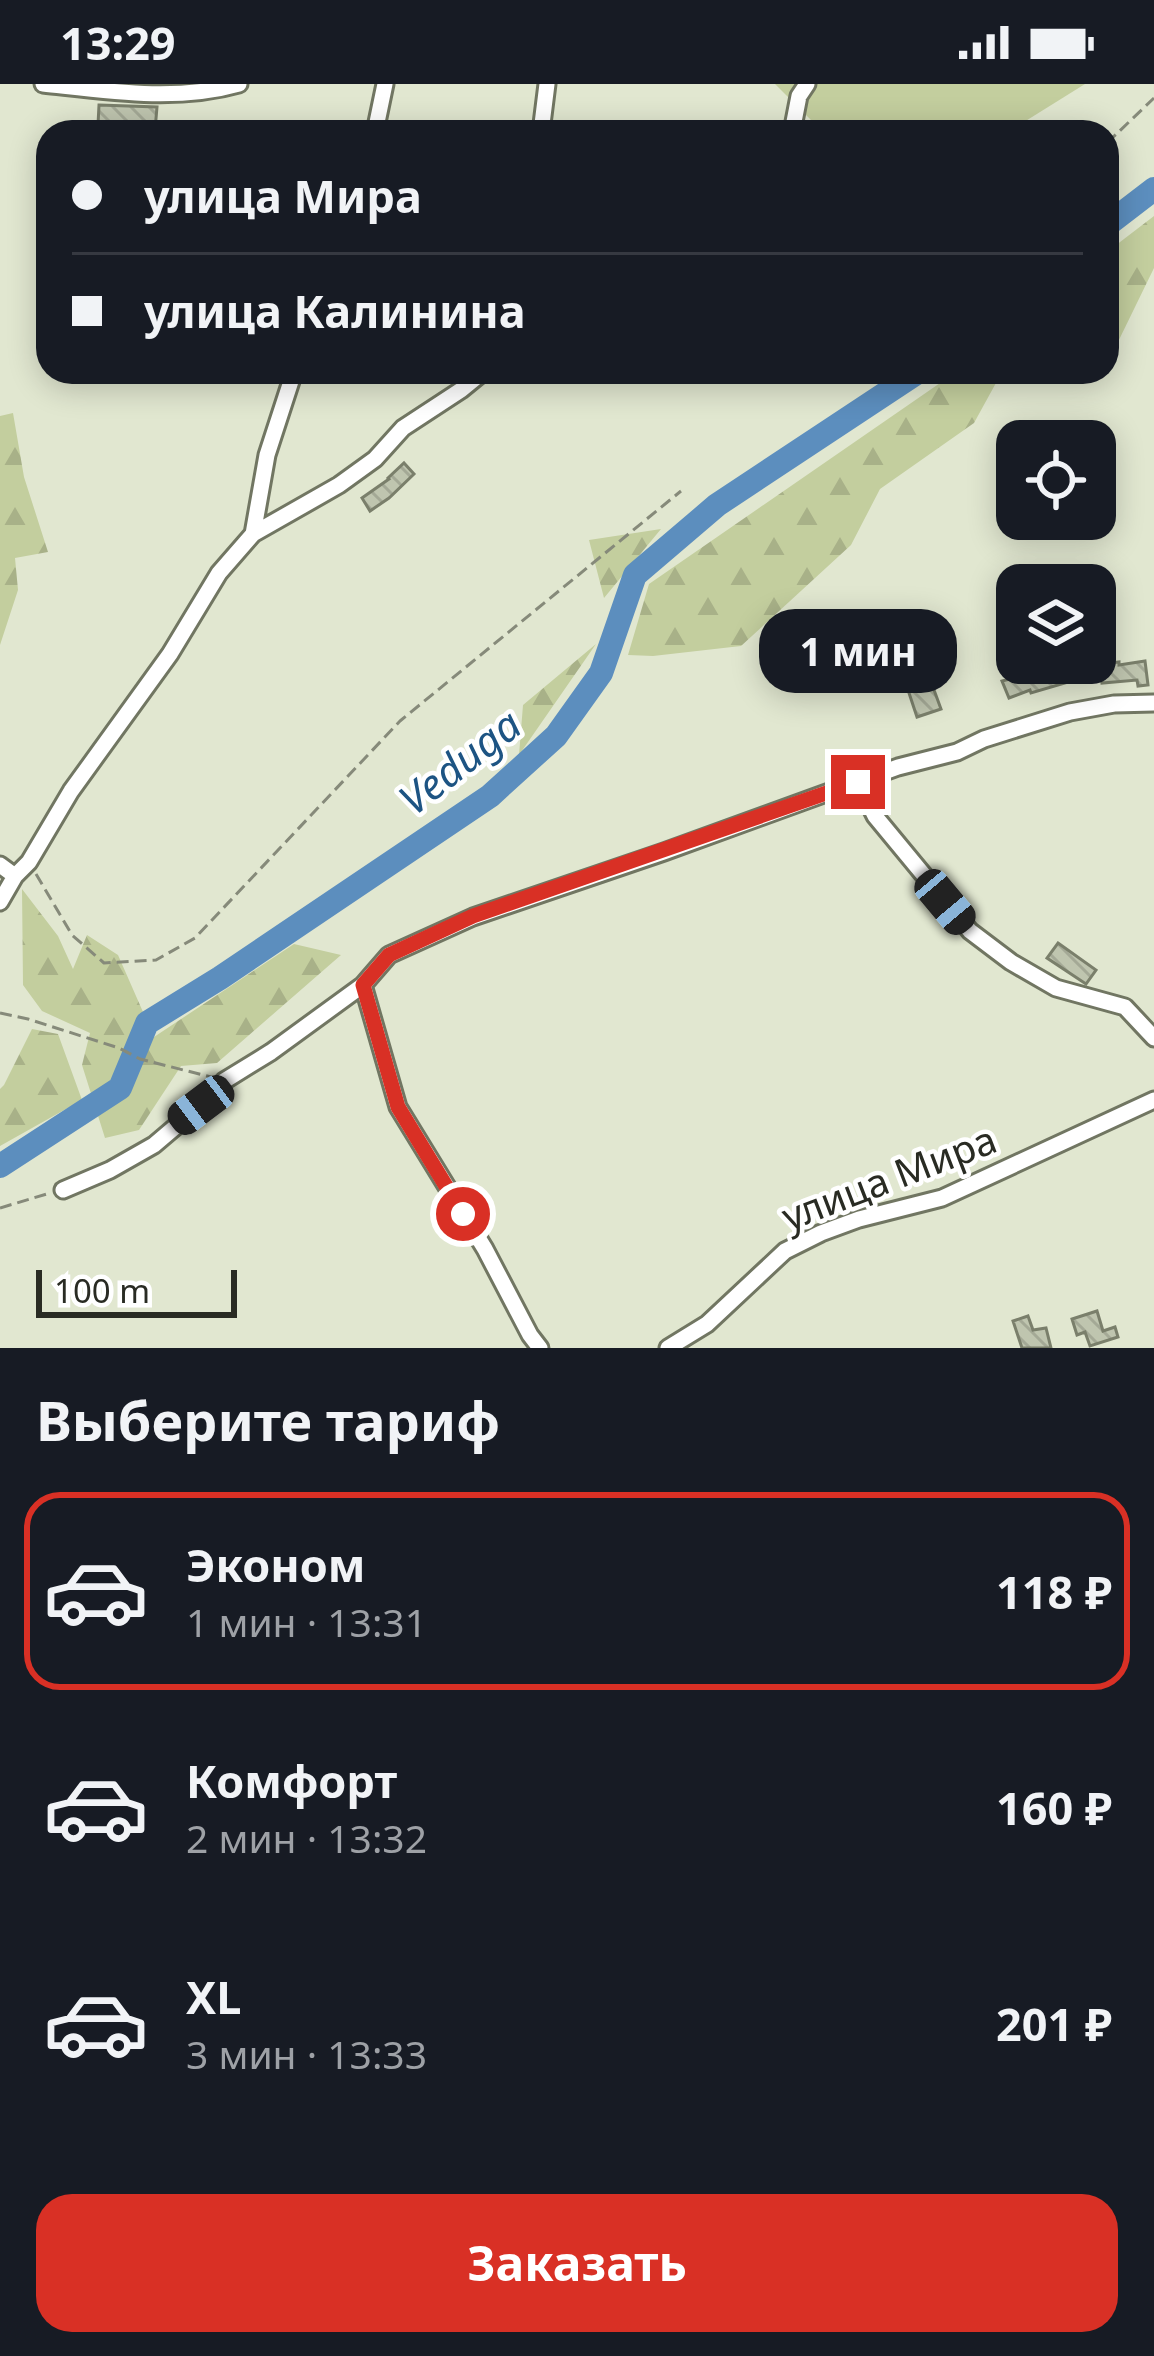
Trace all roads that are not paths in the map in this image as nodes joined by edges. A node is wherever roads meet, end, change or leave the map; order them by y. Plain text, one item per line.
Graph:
1 (43, 84) edge
2 (238, 84) edge
3 (385, 84) edge
4 (547, 84) edge
5 (807, 84) edge
6 (378, 120) edge
7 (542, 120) edge
8 (794, 120) edge
9 (290, 384) edge
10 (468, 384) edge
11 (253, 534) junction
12 (1154, 703) edge
13 (858, 782) junction
14 (7, 870) edge
15 (0, 902) edge
16 (363, 985) junction
17 (1154, 1038) edge
18 (1154, 1100) edge
19 (63, 1190) road end
20 (540, 1348) edge
21 (668, 1348) edge

1 - 2 street
3 - 6 street
4 - 7 street
5 - 8 street
9 - 11 street
10 - 11 street
11 - 14 street
12 - 13 street
13 - 16 street
13 - 17 street
14 - 15 street
16 - 19 street
16 - 20 street
18 - 21 street, улица Мира

